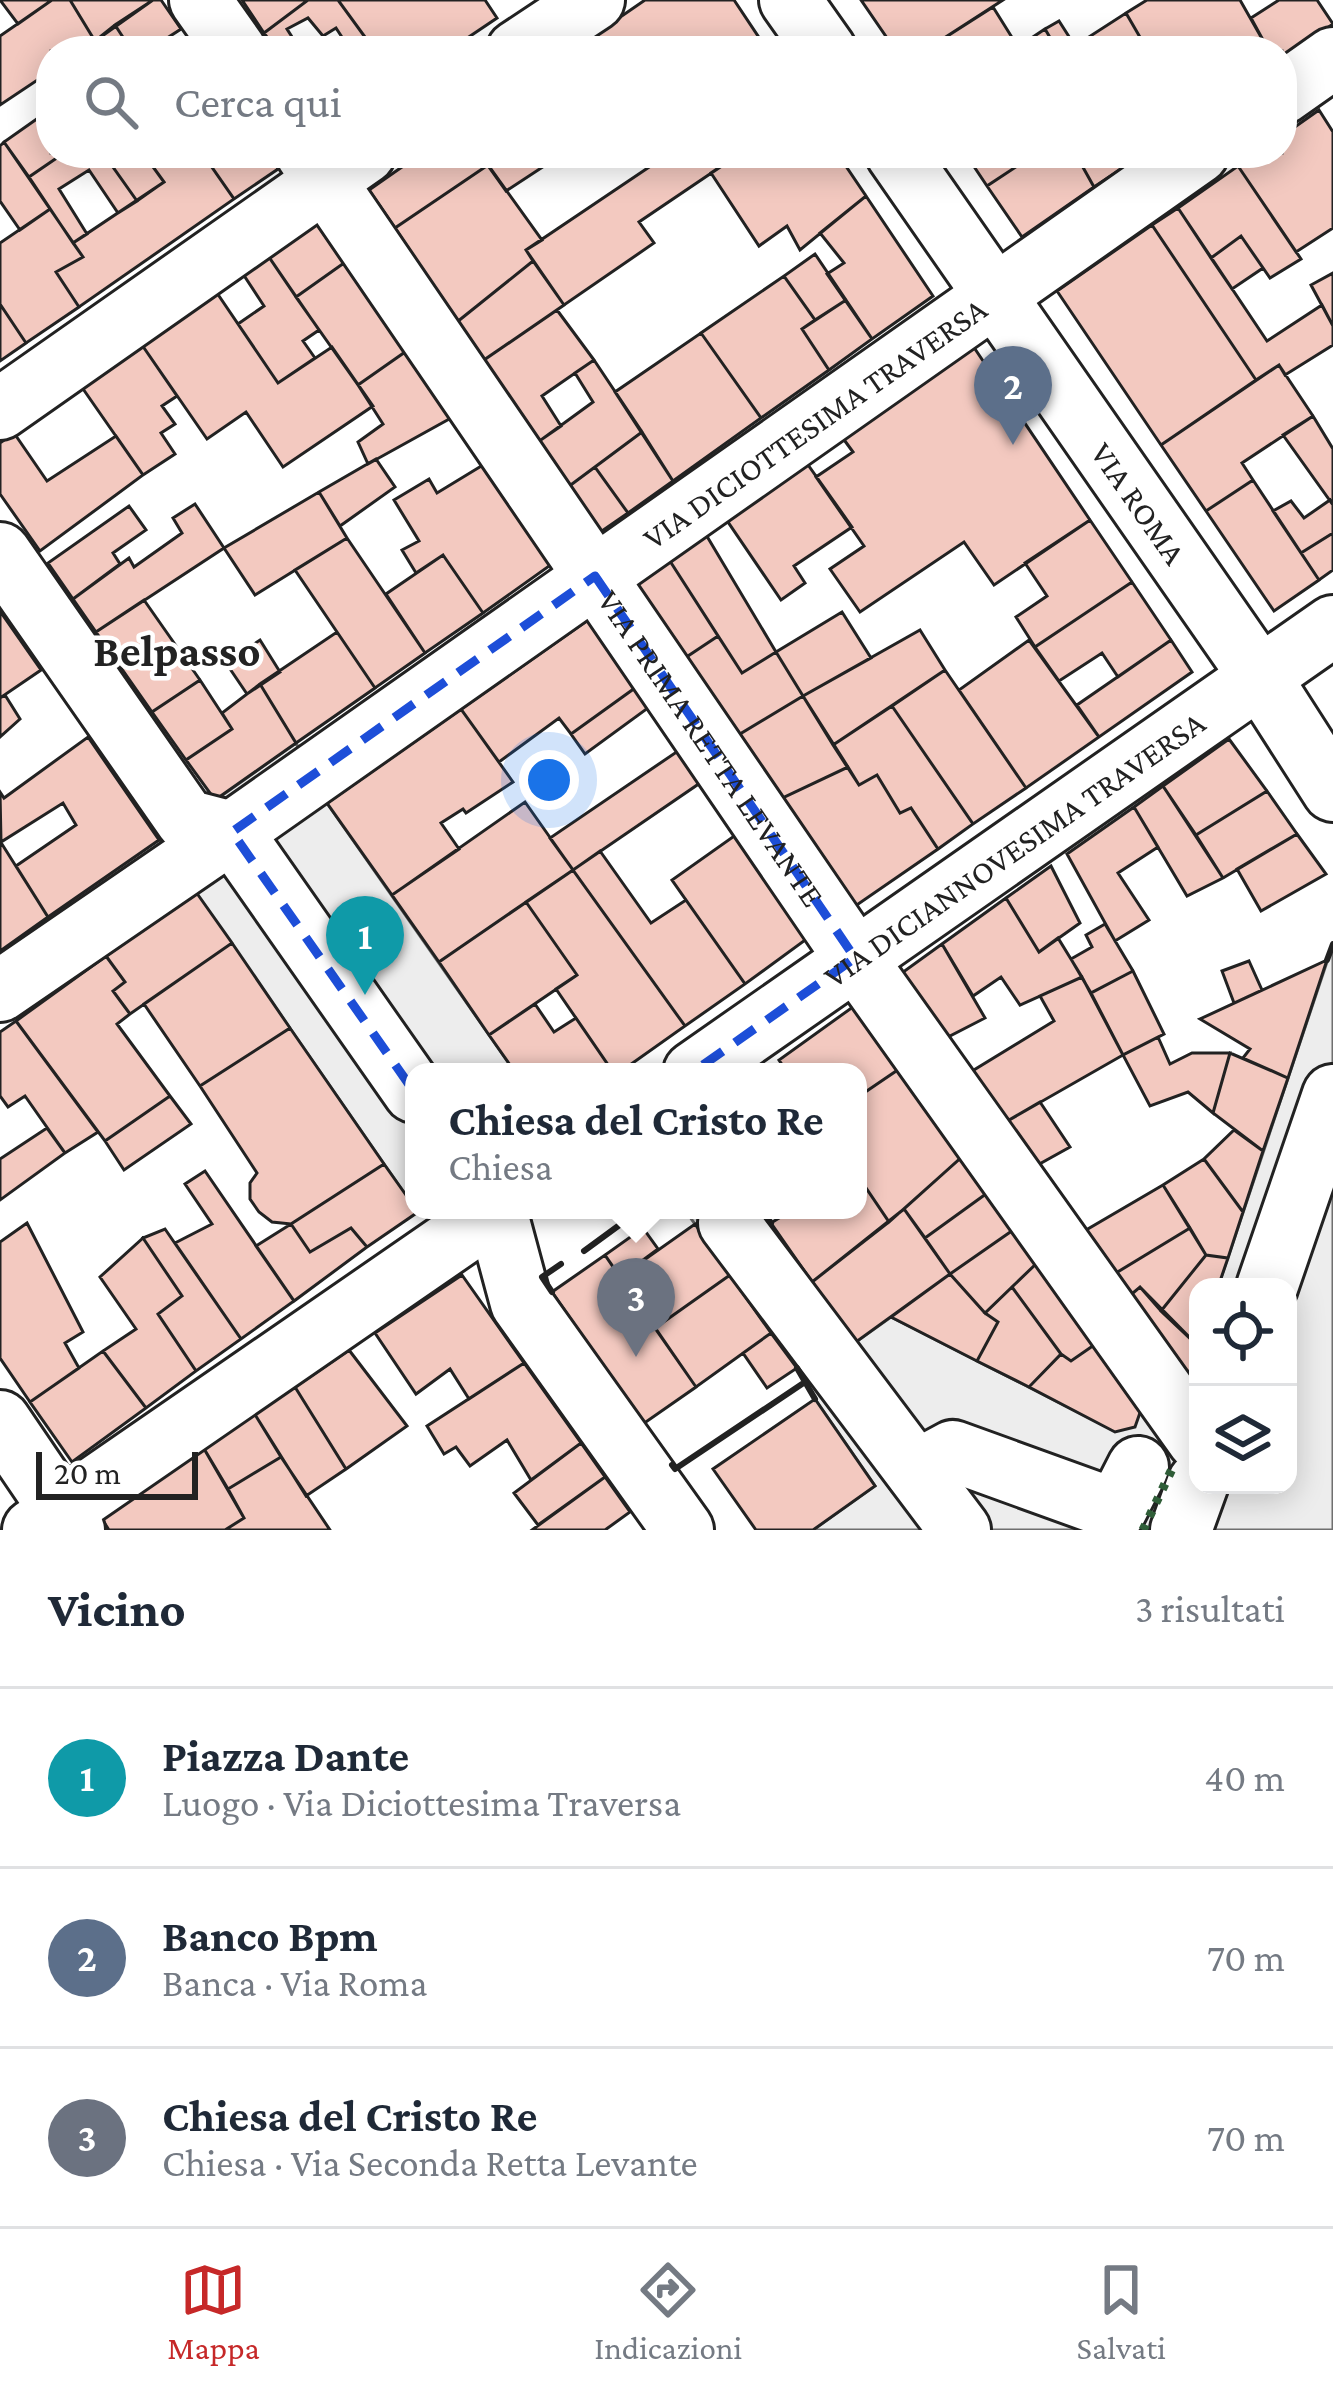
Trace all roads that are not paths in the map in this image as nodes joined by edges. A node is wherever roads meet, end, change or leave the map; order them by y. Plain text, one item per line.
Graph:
1 (200, 0) edge
2 (593, 0) edge
3 (790, 0) edge
4 (225, 36) edge
5 (540, 36) edge
6 (815, 36) edge
7 (1333, 58) edge
8 (1297, 83) edge
9 (324, 168) edge
10 (336, 168) edge
11 (906, 168) edge
12 (1176, 168) edge
13 (994, 295) junction
14 (0, 409) edge
15 (0, 553) edge
16 (595, 576) junction
17 (1333, 626) edge
18 (1260, 677) junction
19 (1333, 791) edge
20 (199, 840) junction
21 (855, 958) junction
22 (0, 991) edge
23 (707, 1063) edge
24 (405, 1081) edge
25 (1333, 1095) edge
26 (484, 1219) edge
27 (499, 1219) edge
28 (729, 1223) dead end
29 (1270, 1278) edge
30 (1182, 1416) edge
31 (0, 1420) edge
32 (1138, 1467) dead end
33 (916, 1471) junction
34 (1194, 1494) edge
35 (56, 1523) edge
36 (683, 1530) edge
37 (960, 1530) edge
38 (1181, 1530) edge

1 - 4 street
2 - 5 street
3 - 6 street
7 - 8 street
9 - 14 street
10 - 16 street, VIA PRIMA RETTA LEVANTE
11 - 13 street, VIA ROMA
12 - 13 street, VIA DICIOTTESIMA TRAVERSA
13 - 16 street, VIA DICIOTTESIMA TRAVERSA
13 - 18 street, VIA ROMA
15 - 20 street
16 - 20 street, VIA DICIOTTESIMA TRAVERSA
16 - 21 street, VIA PRIMA RETTA LEVANTE
17 - 18 street, VIA DICIANNOVESIMA TRAVERSA
18 - 19 street, VIA ROMA
18 - 21 street, VIA DICIANNOVESIMA TRAVERSA
20 - 22 street
20 - 24 street
21 - 23 street, VIA DICIANNOVESIMA TRAVERSA
21 - 30 street, VIA PRIMA RETTA LEVANTE
25 - 29 street
26 - 35 street
27 - 36 street
28 - 33 street
31 - 35 street
32 - 33 street
33 - 37 street
34 - 38 street

